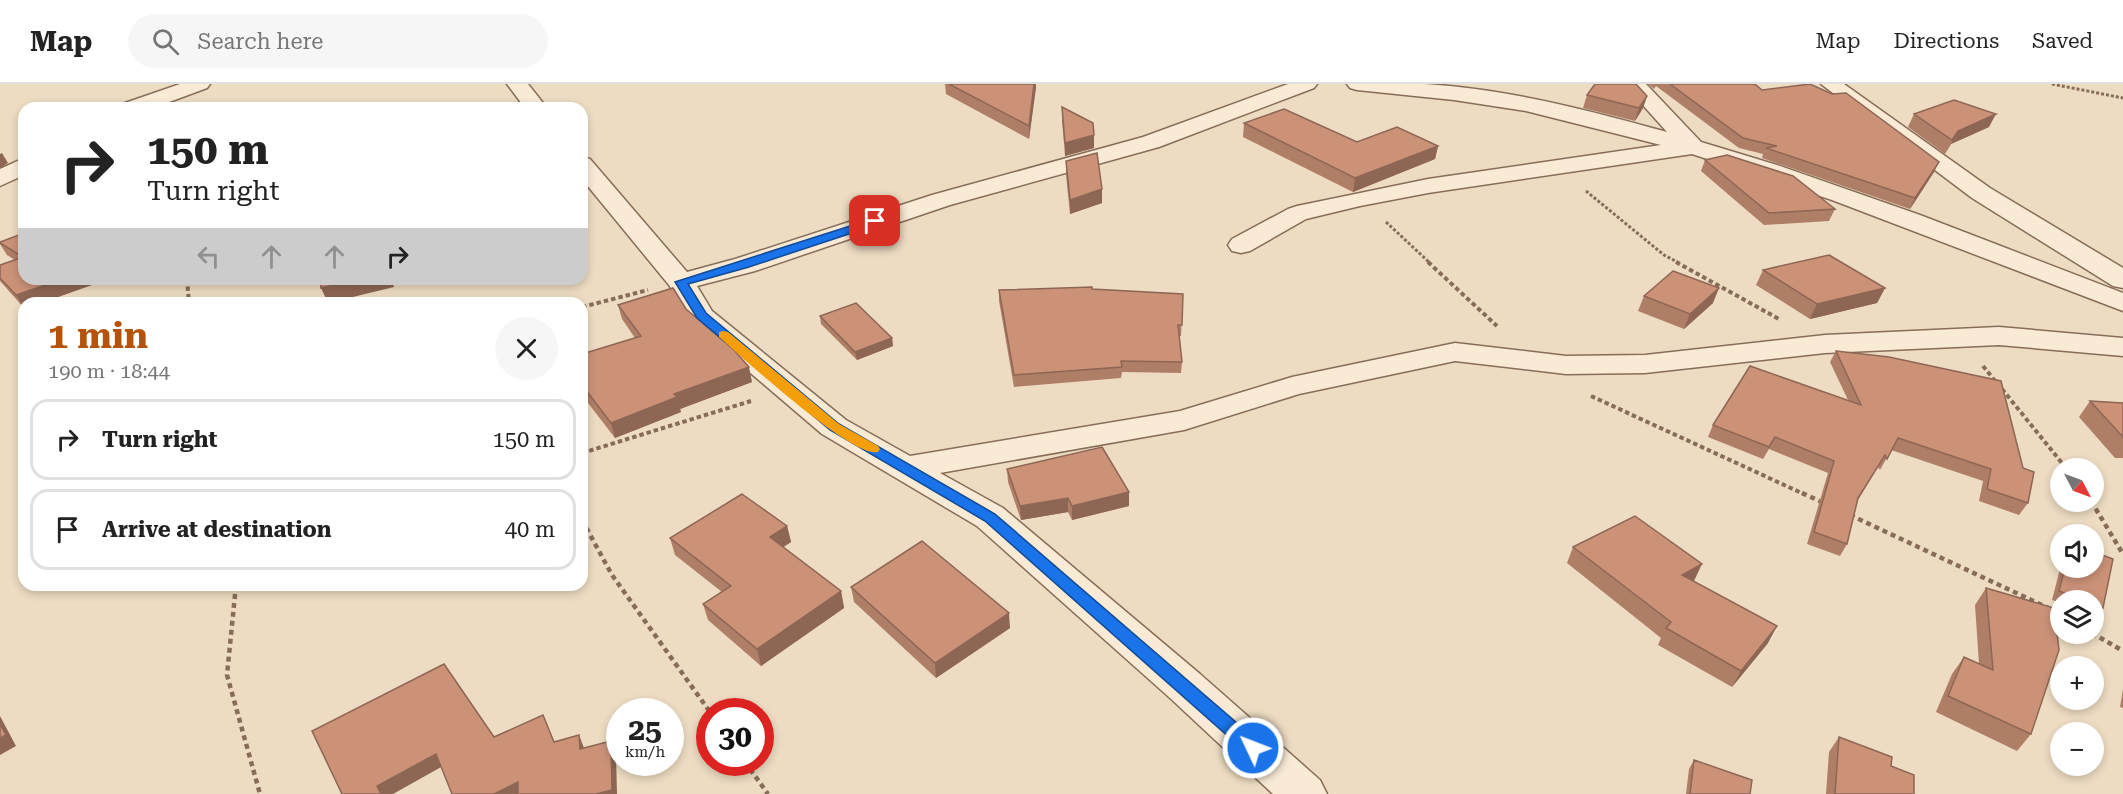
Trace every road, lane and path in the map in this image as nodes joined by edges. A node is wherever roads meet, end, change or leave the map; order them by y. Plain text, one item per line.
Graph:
1 (200, 84) edge
2 (517, 84) edge
3 (1307, 84) edge
4 (1356, 84) edge
5 (1634, 84) edge
6 (1831, 84) edge
7 (2052, 84) edge
8 (2123, 98) edge
9 (150, 102) edge
10 (531, 102) edge
11 (1693, 147) junction
12 (1561, 167) junction
13 (18, 168) edge
14 (588, 171) edge
15 (0, 179) edge
16 (1360, 199) junction
17 (1241, 245) dead end
18 (2123, 280) edge
19 (681, 282) junction
20 (2123, 303) edge
21 (588, 305) edge
22 (1960, 338) junction
23 (1824, 344) junction
24 (2123, 347) edge
25 (1533, 361) junction
26 (789, 390) junction
27 (1581, 391) dead end
28 (588, 451) edge
29 (2058, 458) edge
30 (906, 468) junction
31 (1832, 507) edge
32 (1842, 512) edge
33 (2098, 512) edge
34 (588, 531) edge
35 (2123, 554) edge
36 (235, 591) edge
37 (2050, 608) edge
38 (2104, 640) edge
39 (2123, 651) edge
40 (700, 698) edge
41 (755, 776) edge
42 (260, 794) edge
43 (768, 794) edge
44 (1304, 794) edge

1 - 9 street
2 - 10 street
3 - 19 street
4 - 11 street
5 - 11 street
6 - 18 street
7 - 8 path
11 - 12 street
11 - 20 street
12 - 16 street
12 - 23 path
13 - 15 street
14 - 19 street
16 - 17 street
16 - 25 path
19 - 21 path
19 - 26 street
22 - 23 street
22 - 24 street
22 - 29 path
23 - 25 street
25 - 30 street
26 - 28 path
26 - 30 street
27 - 31 path
30 - 44 street
32 - 37 path
33 - 35 path
34 - 40 path
36 - 42 path
38 - 39 path
41 - 43 path

